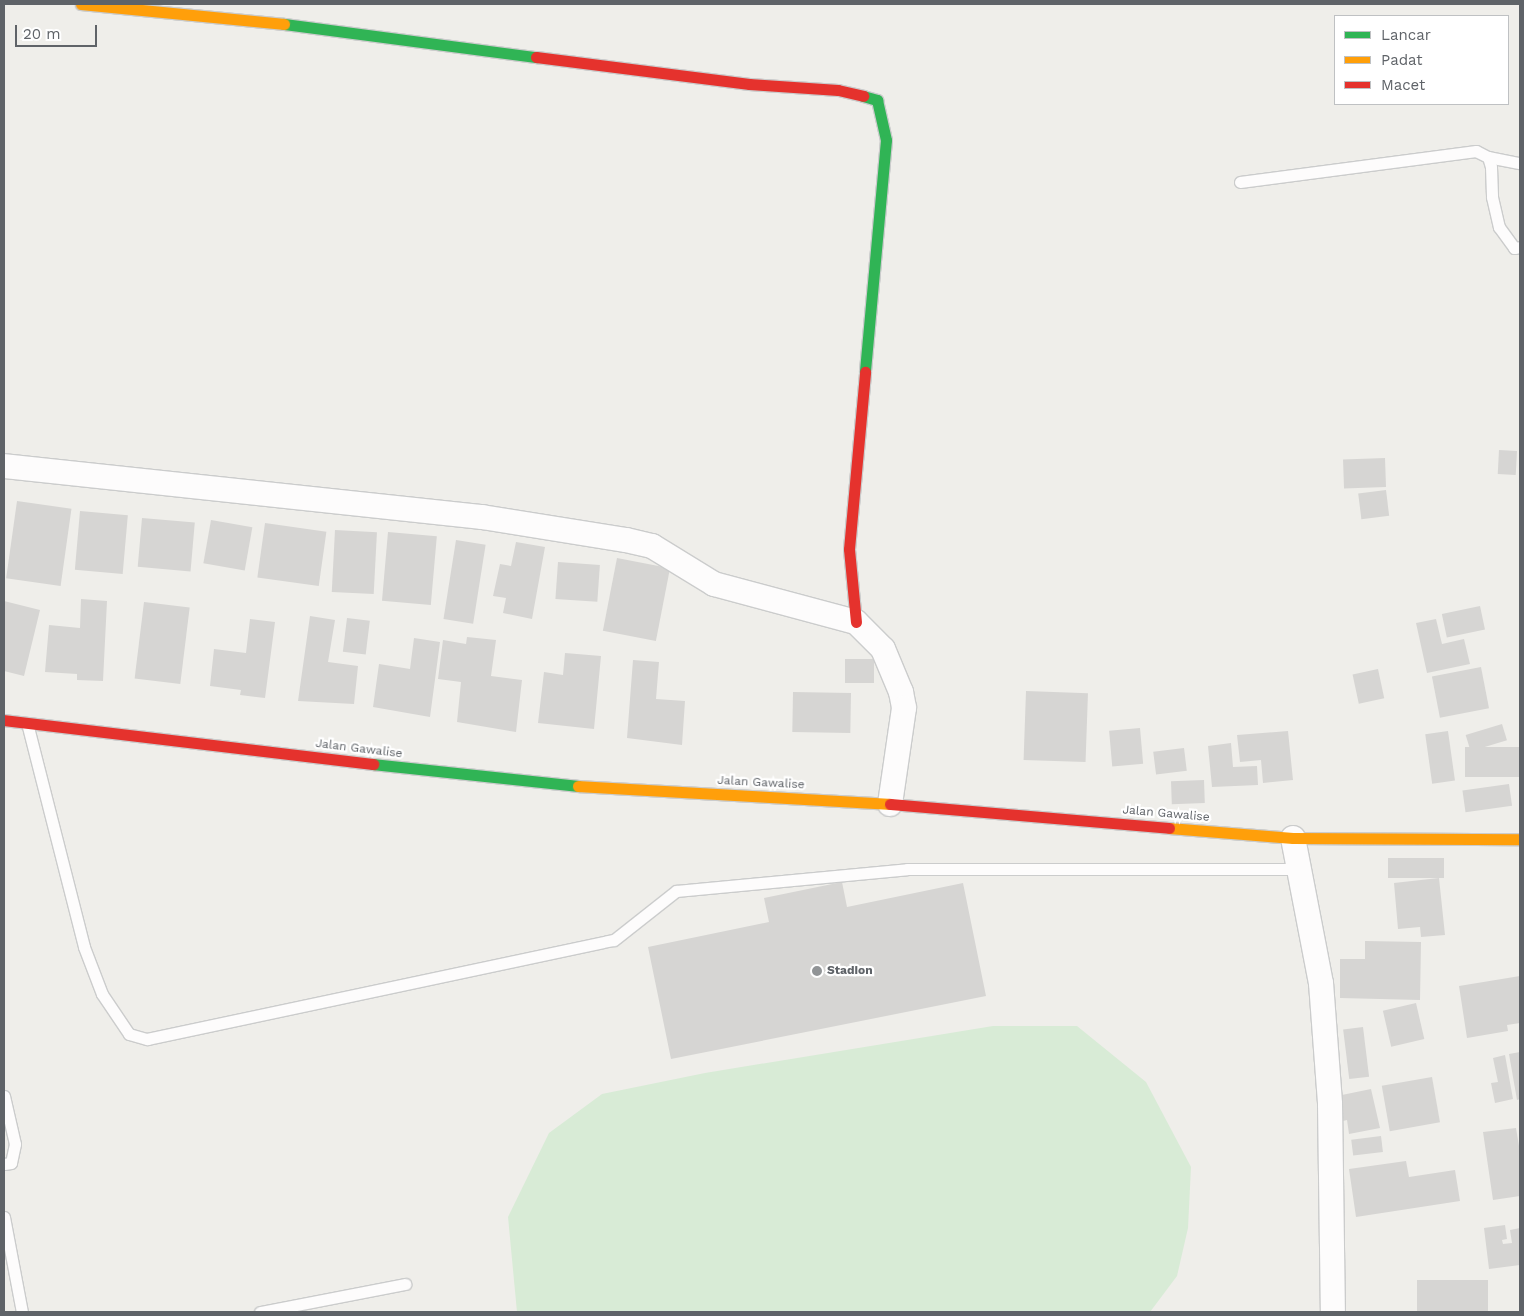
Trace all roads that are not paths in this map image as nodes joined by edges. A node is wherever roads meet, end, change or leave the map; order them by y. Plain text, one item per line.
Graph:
1 (81, 4) edge
2 (1488, 157) junction
3 (1520, 163) edge
4 (1240, 182) dead end
5 (1520, 247) edge
6 (4, 466) edge
7 (856, 622) junction
8 (4, 720) edge
9 (27, 723) junction
10 (890, 804) junction
11 (1293, 838) junction
12 (1520, 839) edge
13 (1300, 869) junction
14 (4, 1096) edge
15 (4, 1164) edge
16 (4, 1217) edge
17 (405, 1284) dead end
18 (22, 1312) edge
19 (260, 1312) edge
20 (1334, 1312) edge

1 - 7 street
2 - 3 lane
2 - 4 lane
2 - 5 lane
6 - 7 street
7 - 10 street
8 - 9 street, Jalan Gawalise
9 - 10 street, Jalan Gawalise
9 - 13 lane
10 - 11 street, Jalan Gawalise
11 - 12 street, Jalan Gawalise
11 - 13 street
13 - 20 street
14 - 15 lane
16 - 18 lane
17 - 19 lane

